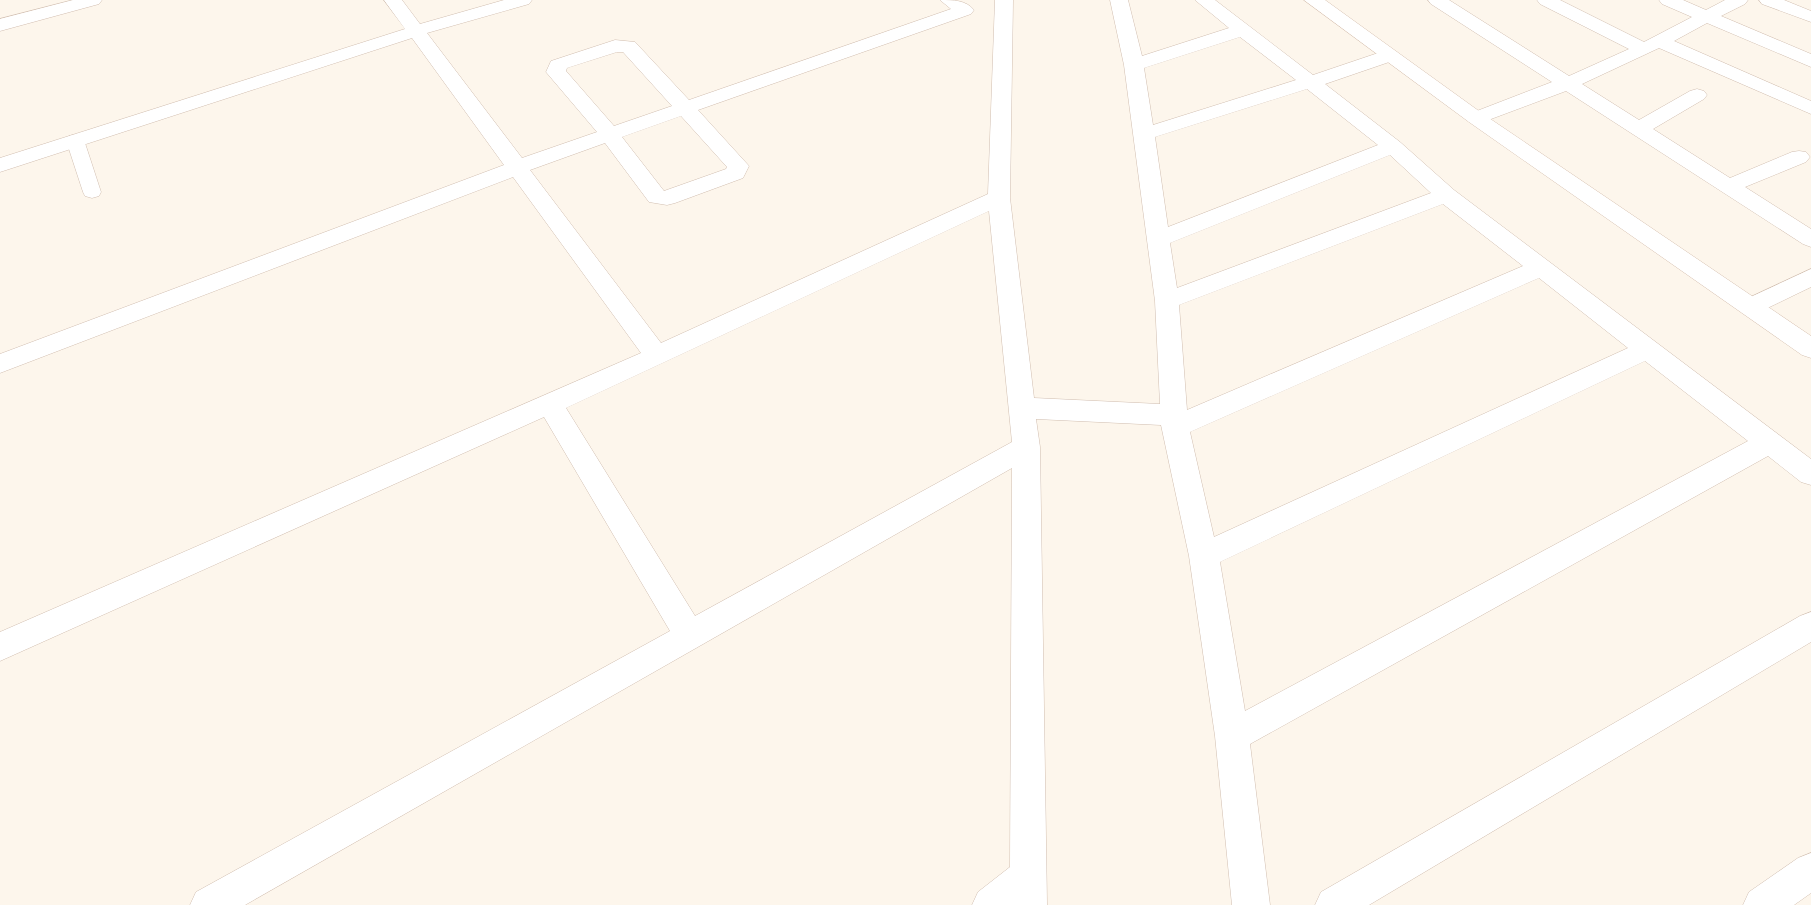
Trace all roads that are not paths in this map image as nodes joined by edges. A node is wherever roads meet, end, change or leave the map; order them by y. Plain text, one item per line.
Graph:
1 (93, 0) edge
2 (393, 0) edge
3 (523, 0) edge
4 (1119, 0) edge
5 (1204, 0) edge
6 (1313, 0) edge
7 (1437, 0) edge
8 (1546, 0) edge
9 (1668, 0) edge
10 (1739, 0) edge
11 (1768, 0) edge
12 (980, 3) edge
13 (1706, 16) junction
14 (1811, 17) edge
15 (0, 25) edge
16 (1244, 29) junction
17 (416, 31) junction
18 (1651, 45) junction
19 (1388, 56) junction
20 (1811, 61) edge
21 (1134, 65) junction
22 (1311, 82) junction
23 (1569, 83) junction
24 (1697, 95) dead end
25 (686, 108) junction
26 (1811, 108) edge
27 (1476, 118) junction
28 (1639, 128) junction
29 (1144, 134) junction
30 (609, 135) junction
31 (75, 140) junction
32 (1393, 146) junction
33 (1799, 157) dead end
34 (0, 165) edge
35 (518, 167) junction
36 (1729, 186) junction
37 (92, 192) dead end
38 (1446, 195) junction
39 (999, 198) junction
40 (1159, 239) junction
41 (1811, 239) edge
42 (1540, 268) junction
43 (1811, 277) edge
44 (1167, 301) junction
45 (1751, 308) junction
46 (1648, 349) junction
47 (1811, 349) edge
48 (657, 356) junction
49 (0, 364) edge
50 (549, 404) junction
51 (1022, 408) junction
52 (1175, 421) junction
53 (1770, 442) junction
54 (1026, 448) junction
55 (1811, 474) edge
56 (1204, 556) junction
57 (1811, 626) edge
58 (690, 636) junction
59 (0, 646) edge
60 (1232, 736) junction
61 (1811, 871) edge
62 (1028, 891) edge
63 (209, 905) edge
64 (991, 905) edge
65 (1251, 905) edge
66 (1334, 905) edge
67 (1762, 905) edge

1 - 15 street
2 - 17 street
3 - 17 street
4 - 21 street
5 - 16 street
6 - 19 street
7 - 23 street
8 - 18 street
9 - 13 street
10 - 13 street
11 - 14 street
12 - 25 street
12 - 39 street
13 - 18 street
13 - 20 street
16 - 21 street
16 - 22 street
17 - 31 street
17 - 35 street
18 - 23 street
18 - 26 street
19 - 22 street
19 - 27 street
21 - 29 street
22 - 29 street
22 - 32 street
23 - 27 street
23 - 28 street
24 - 28 street
25 - 30 street
25 - 30 street
25 - 30 street
27 - 45 street
28 - 36 street
29 - 40 street
30 - 35 street
31 - 34 street
31 - 37 lane
32 - 38 street
32 - 40 street
33 - 36 street
35 - 48 street
35 - 49 street
36 - 41 street
38 - 42 street
38 - 44 street
39 - 48 street
39 - 51 street
40 - 44 street
42 - 46 street
42 - 52 street
43 - 45 street
44 - 52 street
45 - 47 street
46 - 53 street
46 - 56 street
48 - 50 street
50 - 58 street
50 - 59 street
51 - 52 street
51 - 54 street
52 - 56 street
53 - 55 street
53 - 60 street
54 - 58 street
54 - 62 street
56 - 60 street
57 - 66 street
58 - 63 street
60 - 65 street
61 - 67 street
62 - 64 street

